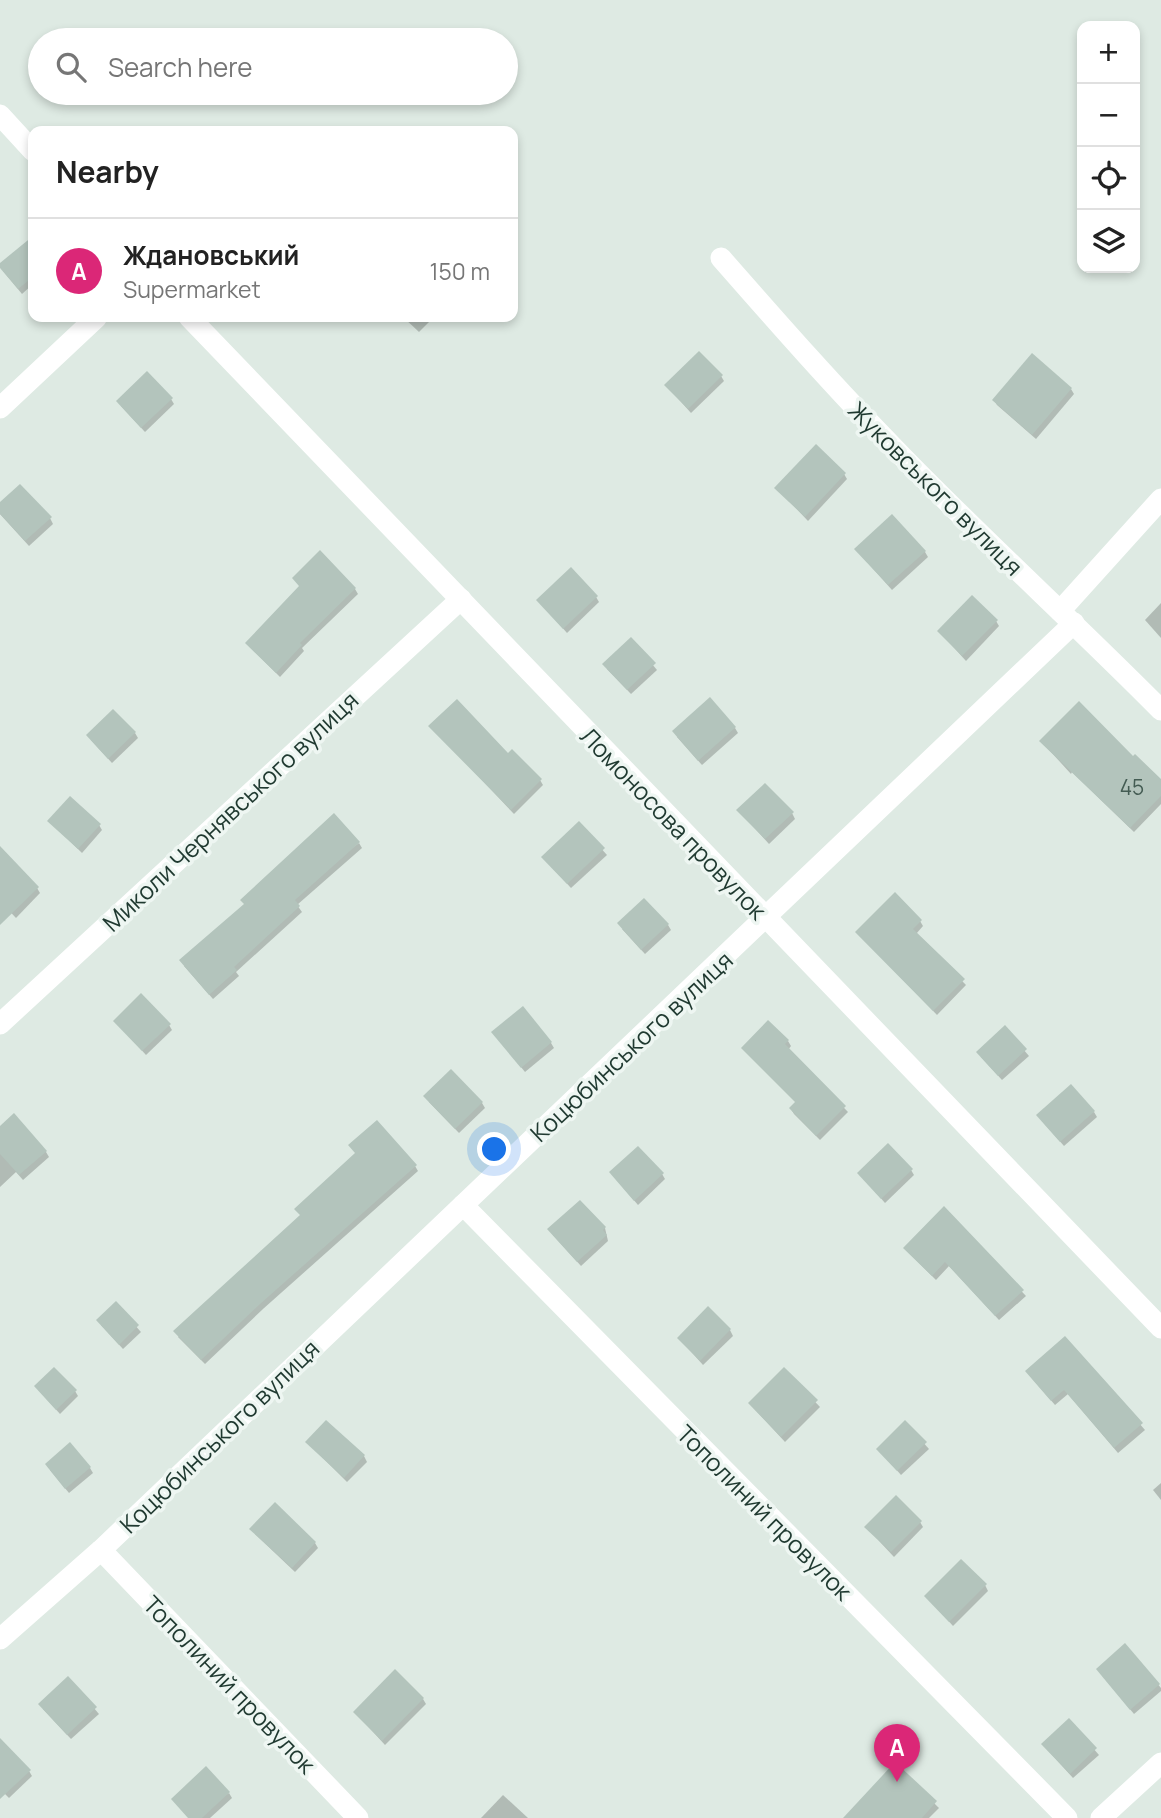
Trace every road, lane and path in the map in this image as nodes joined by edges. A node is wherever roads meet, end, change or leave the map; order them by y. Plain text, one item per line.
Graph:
1 (0, 115) edge
2 (28, 146) edge
3 (721, 258) dead end
4 (92, 322) edge
5 (194, 322) edge
6 (0, 408) edge
7 (1161, 499) edge
8 (461, 599) junction
9 (1067, 617) junction
10 (1161, 710) edge
11 (766, 919) junction
12 (0, 1024) edge
13 (463, 1205) junction
14 (1161, 1328) edge
15 (101, 1550) junction
16 (0, 1639) edge
17 (1161, 1763) edge
18 (358, 1818) edge
19 (1067, 1818) edge
20 (1101, 1818) edge

1 - 2 street
3 - 9 street, Жуковського вулиця
4 - 6 street
5 - 8 street, Ломоносова провулок
7 - 9 street, Коцюбинського вулиця
8 - 11 street, Ломоносова провулок
8 - 12 street, Миколи Чернявського вулиця
9 - 10 street, Жуковського вулиця
9 - 11 street, Коцюбинського вулиця
11 - 13 street, Коцюбинського вулиця
11 - 14 street, Ломоносова провулок
13 - 15 street, Коцюбинського вулиця
13 - 19 street, Тополиний провулок
15 - 16 street, Коцюбинського вулиця
15 - 18 street, Тополиний провулок
17 - 20 street

